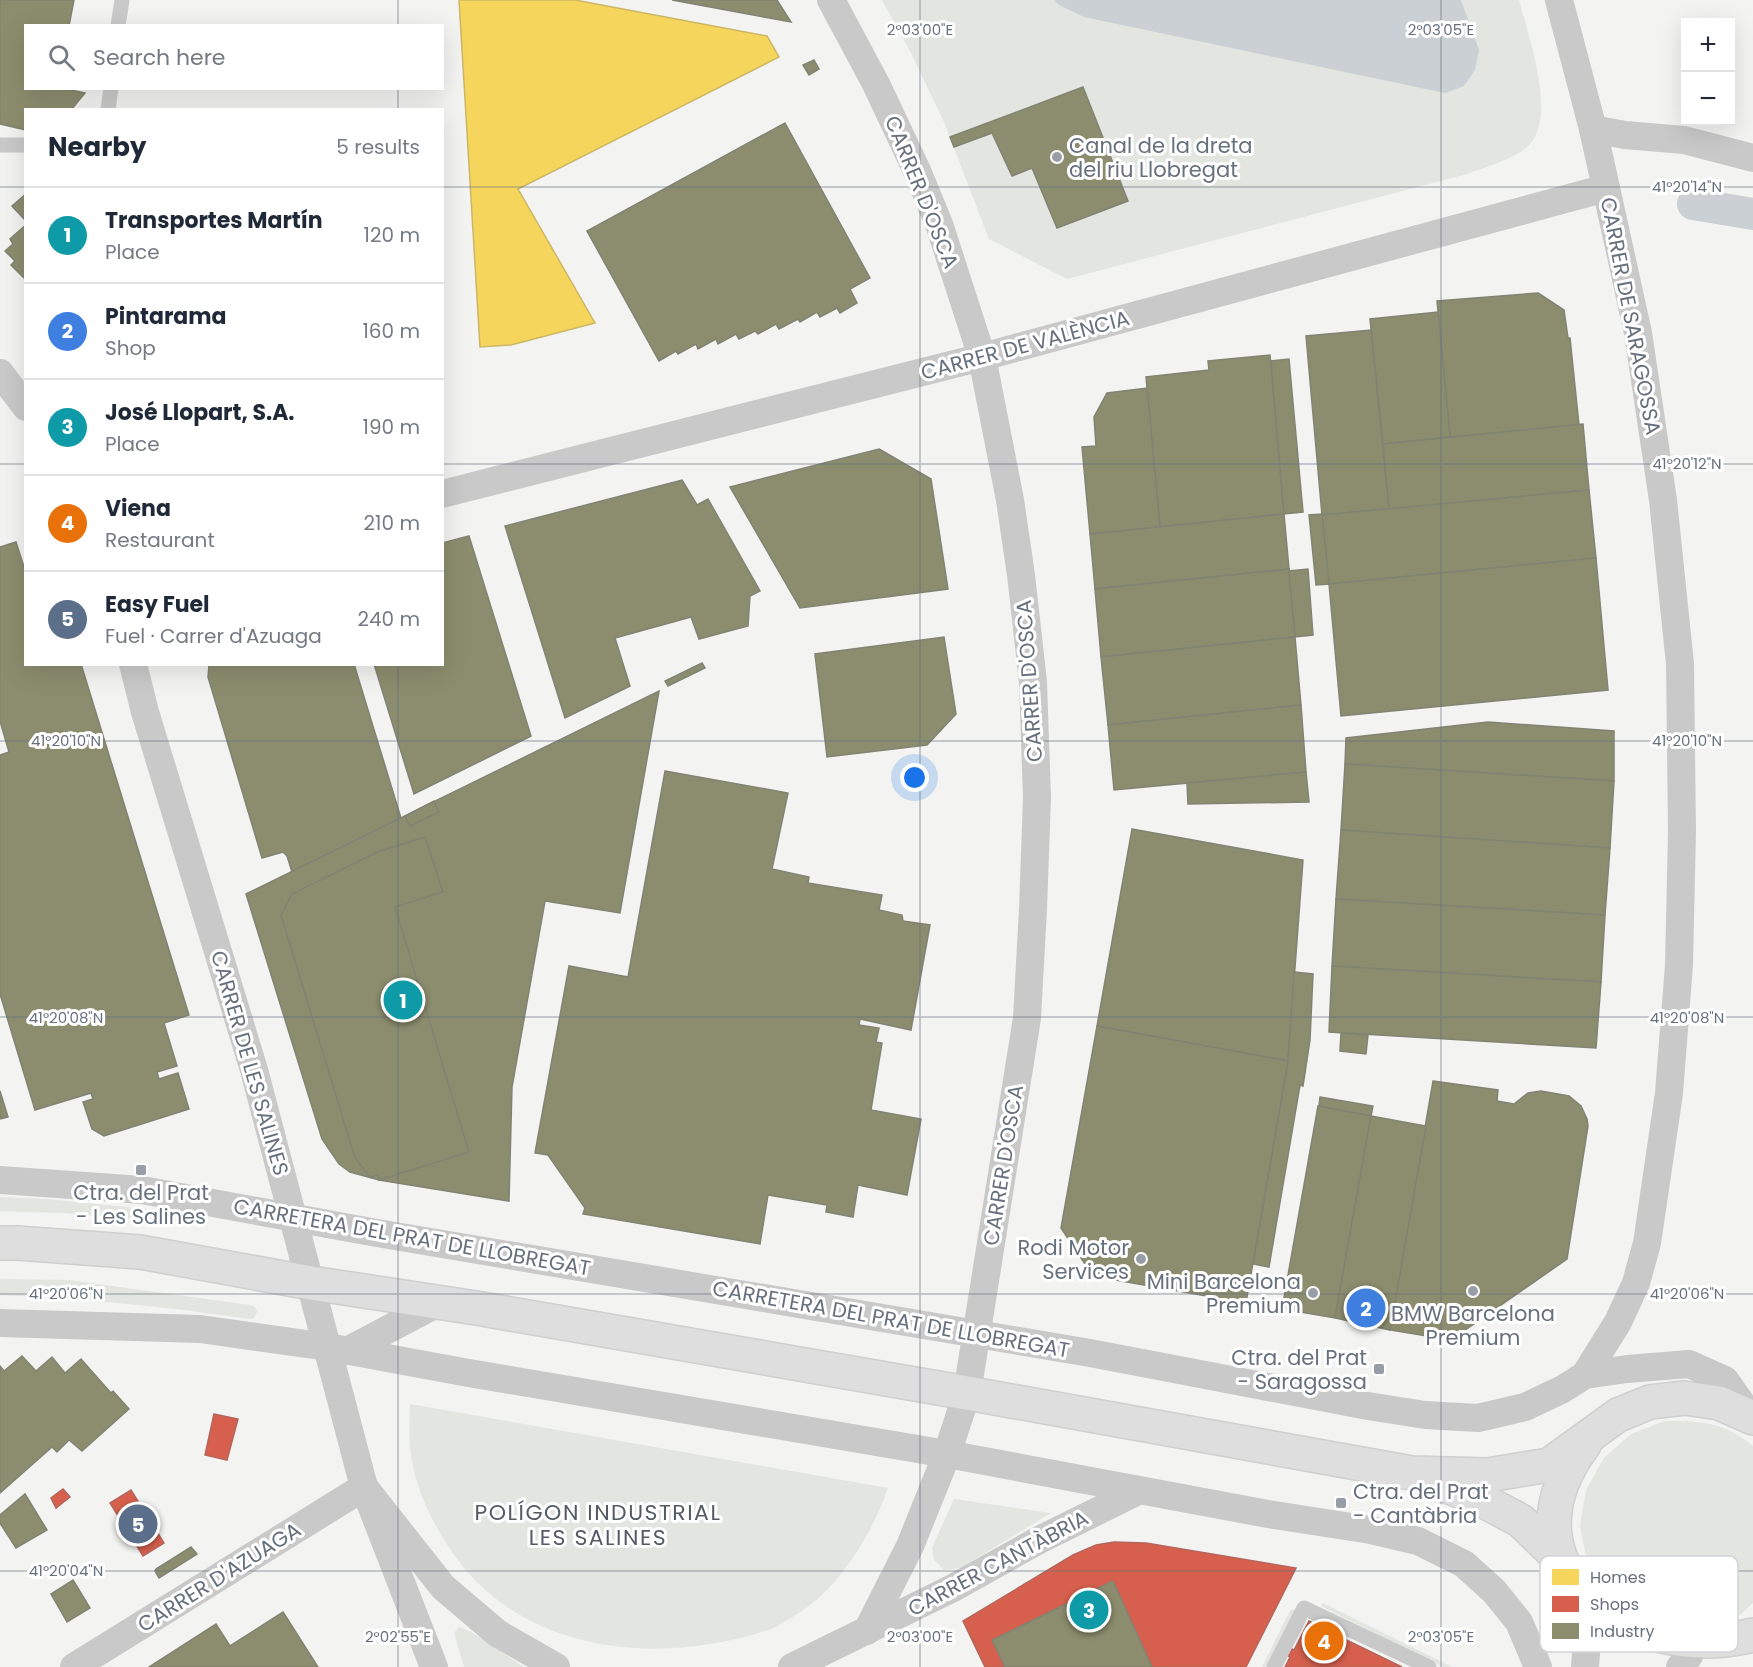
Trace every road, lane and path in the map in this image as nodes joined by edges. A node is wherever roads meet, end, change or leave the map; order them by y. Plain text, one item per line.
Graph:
1 (122, 0) edge
2 (831, 0) edge
3 (1559, 0) edge
4 (118, 24) edge
5 (111, 90) edge
6 (108, 108) edge
7 (1593, 129) junction
8 (0, 145) edge
9 (24, 145) edge
10 (1753, 158) edge
11 (1606, 188) junction
12 (982, 357) junction
13 (444, 493) edge
14 (134, 666) edge
15 (0, 1180) edge
16 (292, 1216) junction
17 (0, 1243) edge
18 (311, 1283) junction
19 (438, 1303) junction
20 (0, 1323) edge
21 (977, 1334) junction
22 (338, 1349) junction
23 (1585, 1375) junction
24 (967, 1393) junction
25 (1752, 1418) edge
26 (1590, 1437) junction
27 (947, 1454) junction
28 (1412, 1473) junction
29 (364, 1486) junction
30 (1138, 1491) junction
31 (1557, 1556) joint
32 (867, 1631) junction
33 (1753, 1635) edge
34 (1738, 1643) edge
35 (1586, 1652) edge
36 (1654, 1652) edge
37 (1713, 1652) edge
38 (1684, 1661) edge
39 (74, 1667) edge
40 (434, 1667) edge
41 (556, 1667) edge
42 (792, 1667) edge
43 (1274, 1667) edge
44 (1429, 1667) edge
45 (1538, 1667) edge
46 (1585, 1667) edge

1 - 4 lane
2 - 12 street, CARRER D'OSCA
3 - 7 street, CARRER DE SARAGOSSA
5 - 6 lane
7 - 10 street
7 - 11 street, CARRER DE SARAGOSSA
8 - 9 lane
11 - 12 street, CARRER DE VALÈNCIA
11 - 23 street, CARRER DE SARAGOSSA
12 - 13 street, CARRER DE VALÈNCIA
12 - 21 street, CARRER D'OSCA
14 - 16 street, CARRER DE LES SALINES
15 - 16 street, CARRETERA DEL PRAT DE LLOBREGAT
16 - 18 street, CARRER DE LES SALINES
16 - 21 street, CARRETERA DEL PRAT DE LLOBREGAT
17 - 18 street
18 - 19 street
18 - 22 street, CARRER DE LES SALINES
19 - 22 street
19 - 24 street
20 - 22 street
21 - 23 street, CARRETERA DEL PRAT DE LLOBREGAT
21 - 24 street, CARRER D'OSCA
22 - 27 street
22 - 29 street, CARRER DE LES SALINES
23 - 25 street, CARRETERA DEL PRAT DE LLOBREGAT
24 - 27 street, CARRER D'OSCA
24 - 28 street
25 - 26 street
26 - 28 street
26 - 31 street
27 - 30 street
27 - 32 street, CARRER D'OSCA
28 - 31 street
29 - 39 street, CARRER D'AZUAGA
29 - 40 street, CARRER DE LES SALINES
29 - 41 street
30 - 32 street, CARRER CANTÀBRIA
30 - 45 street
32 - 42 street, CARRER CANTÀBRIA
33 - 34 street
35 - 46 street
36 - 38 street
37 - 38 street
43 - 44 lane

